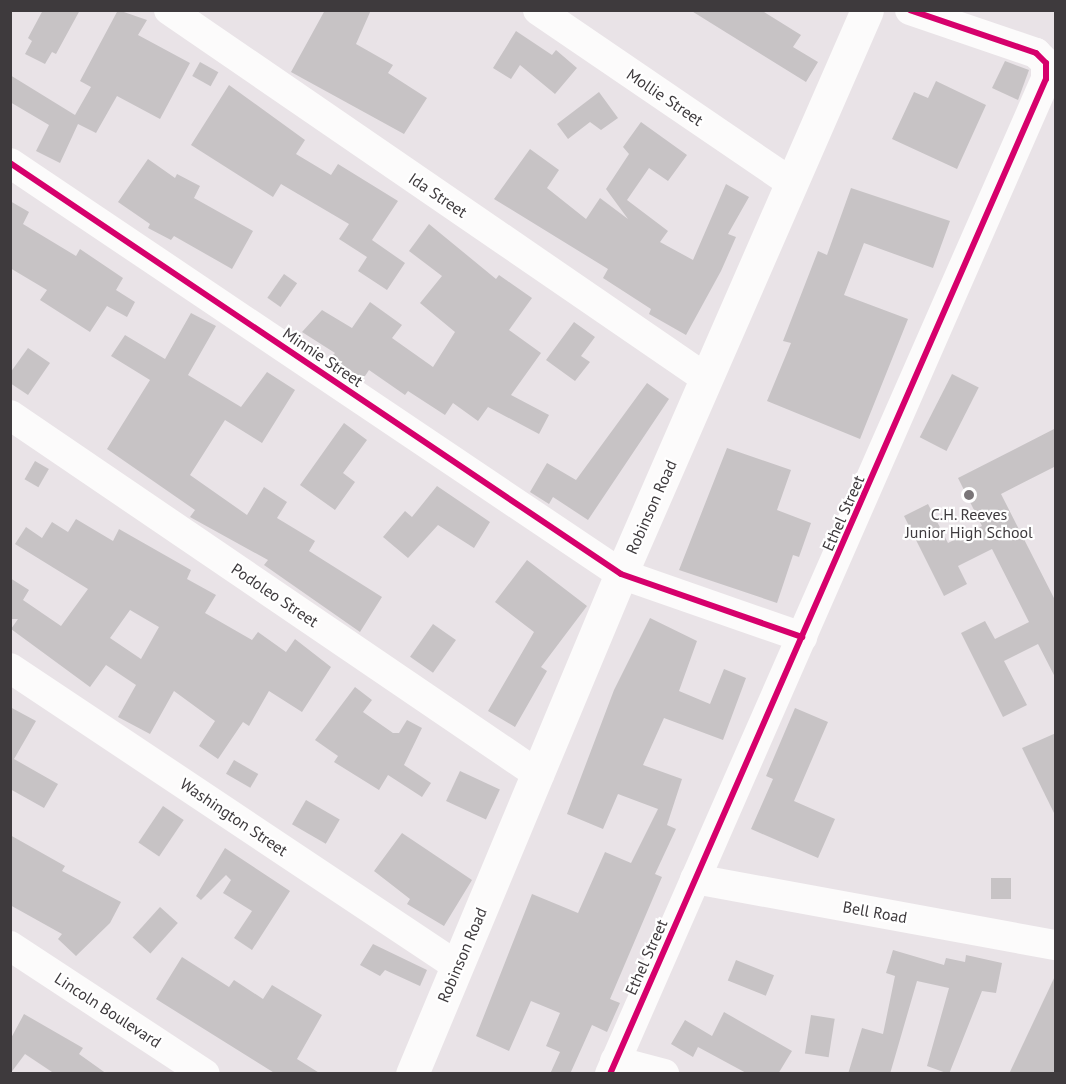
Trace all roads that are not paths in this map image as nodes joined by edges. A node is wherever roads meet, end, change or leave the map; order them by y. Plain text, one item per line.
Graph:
1 (169, 10) edge
2 (537, 10) edge
3 (867, 10) edge
4 (910, 10) edge
5 (10, 163) edge
6 (792, 183) junction
7 (707, 379) junction
8 (10, 415) edge
9 (621, 574) junction
10 (802, 637) junction
11 (10, 668) edge
12 (539, 775) junction
13 (694, 879) junction
14 (1056, 945) edge
15 (10, 946) edge
16 (456, 966) junction
17 (613, 1067) edge
18 (205, 1074) edge
19 (412, 1074) edge
20 (664, 1074) edge

1 - 7 street, Ida Street
2 - 6 street, Mollie Street
3 - 6 main road, Robinson Road
4 - 10 street, Ethel Street
5 - 9 street, Minnie Street
6 - 7 main road, Robinson Road
7 - 9 main road, Robinson Road
8 - 12 street, Podoleo Street
9 - 10 street, Minnie Street
9 - 12 main road, Robinson Road
10 - 13 street, Ethel Street
11 - 16 street, Washington Street
12 - 16 main road, Robinson Road
13 - 14 street, Bell Road
13 - 17 street, Ethel Street
15 - 18 street, Lincoln Boulevard
16 - 19 main road, Robinson Road
17 - 20 street

